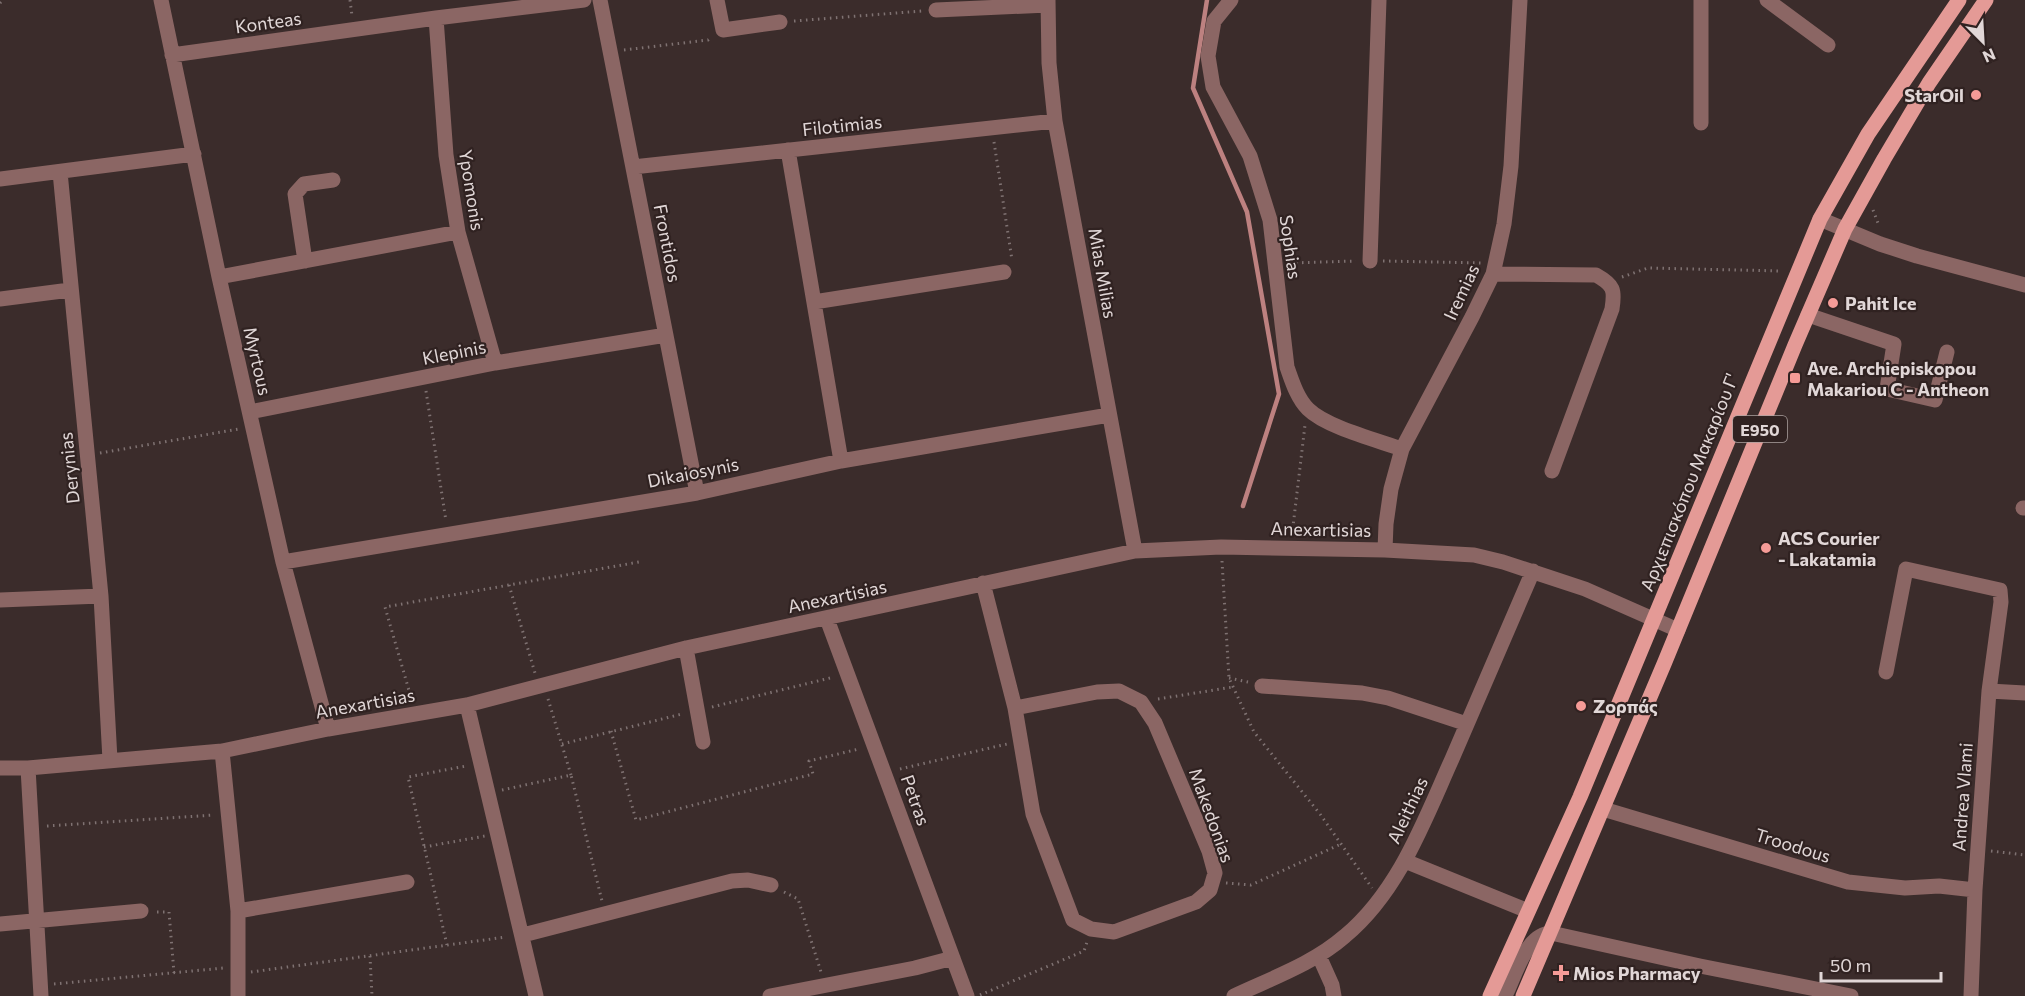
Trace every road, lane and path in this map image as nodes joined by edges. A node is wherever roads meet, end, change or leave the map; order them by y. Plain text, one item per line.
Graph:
1 (161, 0) edge
2 (584, 0) edge
3 (600, 0) edge
4 (717, 0) edge
5 (1231, 0) edge
6 (1379, 0) edge
7 (1520, 0) edge
8 (1701, 0) edge
9 (1959, 0) edge
10 (1986, 0) edge
11 (1773, 1) edge
12 (1048, 2) edge
13 (936, 10) joint
14 (436, 18) junction
15 (780, 22) joint
16 (723, 30) junction
17 (1828, 45) dead end
18 (610, 52) junction
19 (172, 55) junction
20 (1055, 121) junction
21 (1701, 123) dead end
22 (992, 128) junction
23 (788, 150) junction
24 (194, 154) junction
25 (633, 167) junction
26 (60, 172) junction
27 (0, 179) edge
28 (333, 180) dead end
29 (1861, 200) junction
30 (1820, 219) junction
31 (1845, 229) junction
32 (459, 232) junction
33 (1868, 239) junction
34 (306, 261) junction
35 (1371, 261) dead end
36 (1786, 271) dead end
37 (1004, 272) joint
38 (1493, 274) junction
39 (219, 277) junction
40 (1609, 282) junction
41 (2025, 285) edge
42 (70, 290) junction
43 (0, 299) edge
44 (814, 302) junction
45 (1808, 315) junction
46 (666, 334) junction
47 (1947, 352) dead end
48 (495, 363) junction
49 (424, 377) junction
50 (1307, 408) junction
51 (1109, 415) junction
52 (251, 420) junction
53 (1402, 449) junction
54 (87, 455) junction
55 (841, 461) junction
56 (1552, 471) dead end
57 (697, 493) junction
58 (448, 534) junction
59 (1221, 548) junction
60 (1290, 549) junction
61 (1385, 550) junction
62 (1136, 551) junction
63 (283, 562) junction
64 (639, 562) dead end
65 (1533, 571) junction
66 (983, 583) junction
67 (509, 585) junction
68 (101, 596) junction
69 (0, 600) edge
70 (827, 619) junction
71 (1654, 619) junction
72 (1678, 630) junction
73 (686, 648) junction
74 (1886, 672) dead end
75 (848, 674) junction
76 (542, 686) junction
77 (1262, 686) dead end
78 (1233, 687) junction
79 (1989, 691) junction
80 (2025, 693) edge
81 (1141, 702) junction
82 (467, 705) junction
83 (1015, 708) junction
84 (697, 711) junction
85 (415, 714) junction
86 (1467, 724) junction
87 (328, 729) junction
88 (611, 731) junction
89 (1020, 740) junction
90 (703, 742) dead end
91 (562, 744) junction
92 (875, 745) junction
93 (222, 751) junction
94 (110, 760) junction
95 (481, 763) junction
96 (0, 768) edge
97 (28, 768) junction
98 (885, 772) junction
99 (571, 775) junction
100 (488, 792) junction
101 (1604, 809) junction
102 (228, 814) junction
103 (31, 828) junction
104 (498, 834) junction
105 (1341, 844) junction
106 (424, 848) junction
107 (1978, 850) junction
108 (2025, 855) edge
109 (1405, 861) junction
110 (1212, 881) junction
111 (407, 882) dead end
112 (771, 885) joint
113 (1975, 890) junction
114 (1380, 899) junction
115 (141, 911) joint
116 (238, 911) junction
117 (1528, 911) junction
118 (605, 914) junction
119 (36, 920) junction
120 (0, 924) edge
121 (1091, 928) junction
122 (1551, 933) junction
123 (523, 935) junction
124 (447, 945) junction
125 (370, 956) junction
126 (1319, 956) junction
127 (953, 958) junction
128 (238, 970) junction
129 (174, 973) junction
130 (819, 990) edge
131 (40, 991) edge
132 (238, 996) edge
133 (372, 996) edge
134 (536, 996) edge
135 (770, 996) edge
136 (967, 996) edge
137 (978, 996) edge
138 (1234, 996) edge
139 (1334, 996) edge
140 (1490, 996) edge
141 (1505, 996) edge
142 (1523, 996) edge
143 (1851, 996) edge
144 (1971, 996) edge

1 - 19 street, Myrtous
2 - 14 street, Konteas
3 - 18 street, Frontidos
4 - 16 street
5 - 50 street, Sophias
6 - 35 street
7 - 38 street, Iremias
8 - 21 street
9 - 30 main road, Αρχιεπισκόπου Μακαρίου Γ' / E950
10 - 29 main road, E950
11 - 17 street
12 - 13 street
12 - 20 street, Mias Milias
13 - 15 path
14 - 19 street, Konteas
14 - 32 street, Ypomonis
15 - 16 street
16 - 18 path
18 - 25 street, Frontidos
19 - 24 street, Myrtous
20 - 22 street, Filotimias
20 - 51 street, Mias Milias
22 - 23 street, Filotimias
22 - 37 path
23 - 25 street, Filotimias
23 - 44 street
24 - 26 street
24 - 39 street, Myrtous
25 - 46 street, Frontidos
26 - 27 street
26 - 42 street, Derynias
28 - 34 street
29 - 31 main road, E950
29 - 33 path
30 - 31 street
30 - 71 main road, Αρχιεπισκόπου Μακαρίου Γ' / E950
31 - 33 street
31 - 45 main road, E950
32 - 34 street
32 - 48 street, Ypomonis
33 - 41 street
34 - 39 street
36 - 40 path
37 - 44 street
38 - 40 street
38 - 53 street, Iremias
39 - 52 street, Myrtous
40 - 56 street
42 - 43 street
42 - 54 street, Derynias
44 - 55 street
45 - 47 street
45 - 72 main road, E950
46 - 48 street, Klepinis
46 - 57 street, Frontidos
48 - 49 street, Klepinis
49 - 52 street, Klepinis
49 - 58 path
50 - 53 street, Sophias
50 - 60 path
51 - 55 street, Dikaiosynis
51 - 62 street, Mias Milias
52 - 54 path
52 - 63 street, Myrtous
53 - 61 street, Iremias
54 - 68 street, Derynias
55 - 57 street, Dikaiosynis
57 - 58 street, Dikaiosynis
58 - 63 street, Dikaiosynis
59 - 60 street, Anexartisias
59 - 62 street, Anexartisias
59 - 78 path
60 - 61 street, Anexartisias
61 - 65 street, Anexartisias
62 - 66 street, Anexartisias
63 - 87 street, Myrtous
64 - 67 path
65 - 71 street, Anexartisias
65 - 86 street, Aleithias
66 - 70 street, Anexartisias
66 - 83 street
67 - 76 path
67 - 85 path
68 - 69 street
68 - 94 street, Derynias
70 - 73 street, Anexartisias
70 - 75 street, Petras
71 - 72 street, Anexartisias
71 - 117 main road, Αρχιεπισκόπου Μακαρίου Γ' / E950
72 - 101 main road, E950
73 - 76 street, Anexartisias
73 - 84 street
74 - 79 street, Andrea Vlami
75 - 84 path
75 - 92 street, Petras
76 - 82 street, Anexartisias
76 - 91 path
77 - 86 street
78 - 81 path
78 - 105 path
79 - 80 street
79 - 107 street, Andrea Vlami
81 - 83 street
81 - 110 street, Makedonias
82 - 85 street, Anexartisias
82 - 95 street
83 - 89 street
84 - 88 path
84 - 90 street
85 - 87 street, Anexartisias
86 - 109 street, Aleithias
87 - 93 street, Anexartisias
88 - 91 path
88 - 92 path
89 - 98 path
89 - 121 street
91 - 99 path
92 - 98 street, Petras
93 - 94 street, Anexartisias
93 - 102 street
94 - 97 street, Anexartisias
95 - 100 street
95 - 106 path
96 - 97 street, Anexartisias
97 - 103 street
98 - 127 street, Petras
99 - 100 path
99 - 118 path
100 - 104 street
101 - 113 street, Troodous
101 - 122 main road, E950
102 - 103 path
102 - 116 street
103 - 119 street
104 - 106 path
104 - 123 street
105 - 110 path
105 - 114 path
106 - 124 path
107 - 108 path
107 - 113 street, Andrea Vlami
109 - 114 street, Aleithias
109 - 117 street
110 - 121 street, Makedonias
111 - 116 street
112 - 118 street
112 - 130 path
113 - 144 street, Andrea Vlami
114 - 126 street, Aleithias
115 - 119 street
115 - 129 path
116 - 128 street
117 - 140 main road, Αρχιεπισκόπου Μακαρίου Γ' / E950
118 - 123 street
119 - 120 street
119 - 131 street
121 - 137 path
122 - 141 street
122 - 142 main road, E950
122 - 143 street
123 - 124 path
123 - 134 street
124 - 125 path
125 - 128 path
125 - 133 path
126 - 138 street, Aleithias
126 - 139 street
127 - 130 street
127 - 136 street, Petras
128 - 129 path
128 - 132 street
129 - 131 path
130 - 135 street

